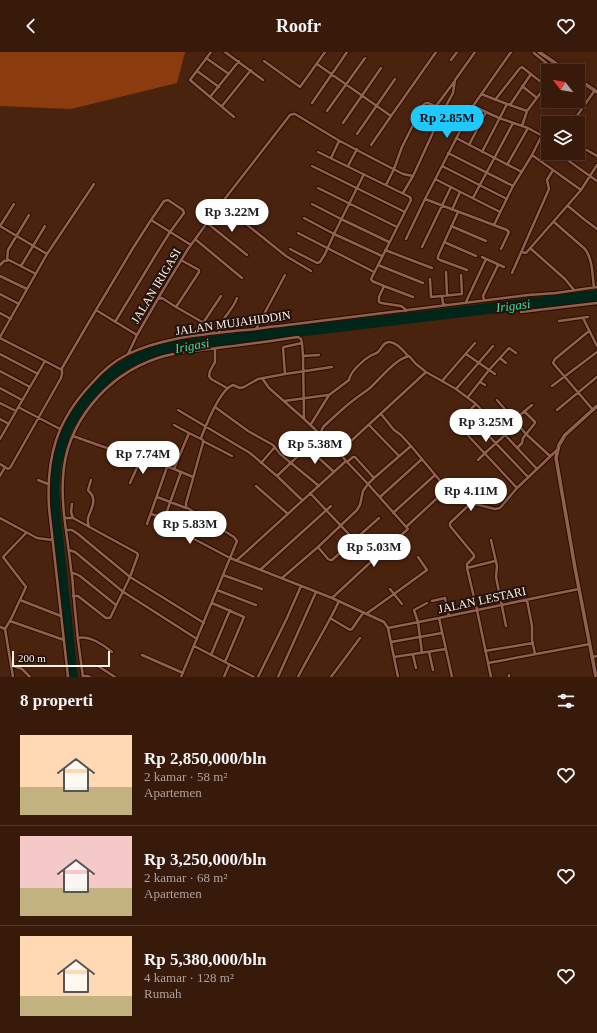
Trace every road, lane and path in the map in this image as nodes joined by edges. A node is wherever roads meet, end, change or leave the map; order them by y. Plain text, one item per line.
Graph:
1 (211, 52) edge
2 (225, 52) edge
3 (325, 52) edge
4 (347, 52) edge
5 (436, 52) edge
6 (457, 52) edge
7 (475, 52) edge
8 (511, 52) edge
9 (534, 52) edge
10 (539, 52) edge
11 (206, 58) junction
12 (365, 58) dead end
13 (451, 60) dead end
14 (239, 61) junction
15 (264, 61) dead end
16 (316, 64) junction
17 (548, 64) edge
18 (557, 64) edge
19 (381, 68) dead end
20 (251, 70) junction
21 (197, 71) junction
22 (229, 74) junction
23 (531, 74) junction
24 (331, 75) junction
25 (395, 79) dead end
26 (264, 80) dead end
27 (454, 80) junction
28 (541, 81) edge
29 (585, 84) edge
30 (346, 85) junction
31 (522, 86) junction
32 (218, 87) junction
33 (596, 91) edge
34 (541, 93) edge
35 (480, 94) junction
36 (362, 96) junction
37 (210, 97) junction
38 (537, 98) junction
39 (495, 100) junction
40 (312, 103) dead end
41 (508, 105) junction
42 (222, 106) junction
43 (376, 106) junction
44 (436, 106) junction
45 (473, 106) junction
46 (444, 110) junction
47 (327, 111) dead end
48 (527, 111) junction
49 (486, 112) junction
50 (391, 116) junction
51 (577, 116) edge
52 (234, 117) dead end
53 (499, 118) junction
54 (343, 123) dead end
55 (513, 123) junction
56 (522, 126) junction
57 (528, 128) junction
58 (357, 134) dead end
59 (541, 134) edge
60 (541, 137) edge
61 (456, 138) junction
62 (339, 140) junction
63 (371, 145) dead end
64 (469, 145) junction
65 (585, 148) edge
66 (357, 149) junction
67 (318, 152) dead end
68 (482, 152) junction
69 (448, 153) junction
70 (532, 156) junction
71 (597, 156) edge
72 (331, 158) junction
73 (494, 158) junction
74 (567, 160) edge
75 (507, 165) junction
76 (597, 165) edge
77 (312, 166) dead end
78 (348, 166) junction
79 (442, 166) junction
80 (394, 169) junction
81 (553, 170) junction
82 (487, 172) junction
83 (522, 172) junction
84 (364, 174) junction
85 (413, 176) junction
86 (590, 176) junction
87 (436, 179) junction
88 (597, 181) edge
89 (94, 184) dead end
90 (386, 185) junction
91 (481, 185) junction
92 (514, 186) junction
93 (451, 187) junction
94 (318, 188) dead end
95 (356, 188) junction
96 (581, 190) junction
97 (460, 192) junction
98 (403, 193) junction
99 (473, 198) junction
100 (425, 199) junction
101 (507, 199) junction
102 (349, 203) junction
103 (14, 204) dead end
104 (312, 204) dead end
105 (220, 205) junction
106 (442, 205) junction
107 (568, 206) junction
108 (452, 210) junction
109 (405, 212) junction
110 (458, 212) junction
111 (500, 212) junction
112 (29, 215) dead end
113 (304, 218) dead end
114 (151, 220) junction
115 (341, 220) junction
116 (554, 222) junction
117 (207, 223) junction
118 (494, 225) junction
119 (0, 226) edge
120 (45, 226) dead end
121 (451, 226) junction
122 (397, 227) junction
123 (597, 228) edge
124 (170, 232) junction
125 (298, 233) dead end
126 (334, 234) junction
127 (16, 236) junction
128 (195, 239) junction
129 (406, 239) dead end
130 (486, 241) dead end
131 (389, 242) junction
132 (444, 242) junction
133 (191, 245) junction
134 (33, 246) junction
135 (422, 247) dead end
136 (327, 248) junction
137 (530, 248) junction
138 (290, 249) dead end
139 (501, 249) dead end
140 (385, 250) junction
141 (521, 252) junction
142 (47, 254) junction
143 (247, 255) dead end
144 (382, 256) junction
145 (476, 256) dead end
146 (482, 258) dead end
147 (486, 259) junction
148 (182, 260) junction
149 (7, 261) junction
150 (0, 265) edge
151 (378, 265) junction
152 (498, 265) junction
153 (21, 266) junction
154 (504, 267) dead end
155 (432, 268) dead end
156 (467, 270) dead end
157 (311, 271) dead end
158 (374, 272) junction
159 (446, 272) dead end
160 (512, 273) dead end
161 (36, 274) junction
162 (286, 275) dead end
163 (461, 275) dead end
164 (0, 276) edge
165 (242, 278) dead end
166 (430, 279) dead end
167 (423, 283) dead end
168 (384, 286) junction
169 (595, 287) edge
170 (27, 290) junction
171 (575, 290) junction
172 (0, 294) edge
173 (447, 295) junction
174 (221, 296) dead end
175 (442, 296) junction
176 (413, 297) dead end
177 (237, 298) dead end
178 (158, 299) junction
179 (484, 300) junction
180 (465, 303) junction
181 (597, 303) edge
182 (19, 304) junction
183 (446, 305) junction
184 (176, 307) junction
185 (96, 310) junction
186 (406, 311) junction
187 (521, 312) dead end
188 (0, 313) edge
189 (588, 317) dead end
190 (583, 318) junction
191 (11, 319) junction
192 (559, 321) dead end
193 (115, 322) junction
194 (203, 323) junction
195 (256, 329) junction
196 (589, 332) junction
197 (1, 333) edge
198 (214, 333) junction
199 (219, 333) junction
200 (137, 335) junction
201 (0, 338) edge
202 (302, 343) junction
203 (475, 343) dead end
204 (493, 346) dead end
205 (597, 346) edge
206 (215, 349) junction
207 (597, 352) edge
208 (516, 353) dead end
209 (0, 354) edge
210 (128, 354) junction
211 (319, 354) dead end
212 (466, 354) junction
213 (303, 356) junction
214 (409, 356) junction
215 (500, 358) junction
216 (45, 362) junction
217 (478, 363) junction
218 (506, 363) dead end
219 (332, 367) dead end
220 (62, 370) junction
221 (489, 370) junction
222 (0, 371) edge
223 (303, 371) junction
224 (426, 372) junction
225 (38, 374) junction
226 (285, 374) junction
227 (495, 374) dead end
228 (564, 377) junction
229 (597, 377) edge
230 (262, 378) junction
231 (442, 382) junction
232 (480, 382) junction
233 (485, 385) dead end
234 (552, 386) dead end
235 (30, 387) junction
236 (0, 388) edge
237 (227, 388) junction
238 (456, 389) junction
239 (577, 393) junction
240 (329, 395) junction
241 (468, 397) junction
242 (304, 398) junction
243 (22, 400) junction
244 (497, 400) dead end
245 (284, 401) junction
246 (0, 404) edge
247 (476, 404) junction
248 (532, 405) dead end
249 (597, 406) edge
250 (18, 407) junction
251 (215, 407) junction
252 (178, 410) dead end
253 (557, 410) dead end
254 (593, 410) junction
255 (16, 411) junction
256 (524, 411) junction
257 (467, 413) junction
258 (380, 414) junction
259 (38, 418) junction
260 (304, 418) junction
261 (0, 420) edge
262 (514, 420) junction
263 (9, 424) junction
264 (311, 424) junction
265 (174, 425) dead end
266 (369, 425) junction
267 (205, 427) junction
268 (60, 428) junction
269 (189, 433) junction
270 (321, 434) junction
271 (526, 434) junction
272 (505, 435) junction
273 (73, 436) junction
274 (0, 438) edge
275 (202, 439) junction
276 (497, 444) junction
277 (411, 446) junction
278 (275, 447) junction
279 (308, 448) junction
280 (517, 448) junction
281 (557, 450) junction
282 (339, 452) junction
283 (485, 453) junction
284 (232, 456) dead end
285 (399, 456) junction
286 (550, 456) junction
287 (141, 459) junction
288 (422, 459) junction
289 (478, 460) dead end
290 (346, 461) junction
291 (262, 463) junction
292 (292, 463) junction
293 (0, 464) edge
294 (5, 467) junction
295 (167, 467) junction
296 (174, 469) junction
297 (537, 469) junction
298 (181, 472) junction
299 (334, 472) junction
300 (435, 475) junction
301 (0, 476) edge
302 (277, 476) junction
303 (193, 477) junction
304 (528, 477) junction
305 (374, 478) junction
306 (38, 480) dead end
307 (91, 480) dead end
308 (130, 483) dead end
309 (48, 484) junction
310 (368, 484) junction
311 (256, 486) dead end
312 (319, 486) junction
313 (517, 488) junction
314 (310, 493) junction
315 (157, 497) junction
316 (380, 497) junction
317 (302, 500) junction
318 (170, 502) junction
319 (72, 504) dead end
320 (331, 506) dead end
321 (186, 508) junction
322 (326, 511) junction
323 (393, 513) junction
324 (151, 514) junction
325 (288, 514) junction
326 (0, 518) edge
327 (65, 518) junction
328 (73, 518) junction
329 (165, 518) junction
330 (380, 518) dead end
331 (147, 524) dead end
332 (340, 525) junction
333 (89, 526) junction
334 (406, 527) junction
335 (67, 530) junction
336 (26, 533) junction
337 (52, 540) junction
338 (355, 540) junction
339 (491, 540) dead end
340 (318, 547) junction
341 (361, 547) dead end
342 (69, 550) junction
343 (1, 557) edge
344 (418, 557) dead end
345 (230, 558) junction
346 (236, 561) junction
347 (495, 561) junction
348 (467, 568) junction
349 (260, 570) junction
350 (72, 573) junction
351 (223, 575) junction
352 (130, 577) junction
353 (282, 578) junction
354 (301, 586) junction
355 (390, 589) dead end
356 (579, 589) junction
357 (122, 590) junction
358 (217, 590) junction
359 (262, 590) dead end
360 (316, 592) junction
361 (394, 594) junction
362 (73, 596) junction
363 (332, 598) junction
364 (20, 600) junction
365 (527, 600) junction
366 (339, 601) junction
367 (432, 601) dead end
368 (212, 602) junction
369 (427, 603) dead end
370 (402, 604) dead end
371 (116, 605) junction
372 (256, 605) dead end
373 (502, 605) junction
374 (230, 610) junction
375 (477, 610) junction
376 (365, 613) junction
377 (61, 616) junction
378 (449, 616) junction
379 (244, 617) junction
380 (330, 618) junction
381 (439, 618) junction
382 (249, 619) dead end
383 (10, 621) junction
384 (418, 622) junction
385 (204, 623) junction
386 (506, 626) dead end
387 (0, 627) edge
388 (388, 628) junction
389 (5, 629) junction
390 (442, 633) junction
391 (419, 637) junction
392 (78, 638) junction
393 (360, 638) dead end
394 (197, 639) junction
395 (64, 640) junction
396 (391, 642) junction
397 (533, 643) junction
398 (590, 644) junction
399 (194, 646) junction
400 (446, 649) junction
401 (485, 651) junction
402 (112, 652) dead end
403 (429, 652) junction
404 (422, 653) junction
405 (535, 654) junction
406 (142, 655) dead end
407 (211, 655) junction
408 (413, 655) junction
409 (597, 656) edge
410 (394, 657) junction
411 (592, 657) junction
412 (225, 662) junction
413 (488, 663) junction
414 (11, 665) junction
415 (229, 665) junction
416 (98, 666) dead end
417 (416, 668) dead end
418 (433, 670) dead end
419 (183, 673) junction
420 (13, 677) edge
421 (30, 677) edge
422 (68, 677) edge
423 (83, 677) edge
424 (90, 677) edge
425 (114, 677) edge
426 (181, 677) edge
427 (224, 677) edge
428 (254, 677) edge
429 (258, 677) edge
430 (278, 677) edge
431 (298, 677) edge
432 (331, 677) edge
433 (398, 677) edge
434 (452, 677) edge
435 (491, 677) edge
436 (596, 677) edge

1 - 11 street
2 - 14 street
3 - 16 street
4 - 24 street
5 - 50 street
6 - 13 street
7 - 27 street
8 - 35 street
9 - 17 street
10 - 18 main road
11 - 21 street
11 - 22 street
12 - 30 street
14 - 20 street
14 - 22 street
15 - 16 street
16 - 24 street
19 - 36 street
20 - 26 street
20 - 42 street
21 - 32 street
21 - 37 street
22 - 32 street
23 - 28 street
23 - 31 street
23 - 39 street
24 - 30 street
24 - 40 street
25 - 43 street
27 - 44 street
27 - 46 street
29 - 33 main road
30 - 36 street
30 - 47 street
31 - 38 street
31 - 41 street
32 - 37 street
33 - 51 street
34 - 38 street
35 - 39 street
35 - 45 street
36 - 43 street
36 - 54 street
37 - 42 street
38 - 48 street
39 - 41 street
41 - 48 street
41 - 53 street
42 - 52 street
43 - 50 street
43 - 58 street
44 - 46 street
44 - 80 street
45 - 49 street
45 - 61 street
46 - 85 street
48 - 56 street
49 - 53 street
49 - 64 street
50 - 63 street
53 - 55 street
53 - 68 street
55 - 56 street
55 - 73 street
56 - 57 street
57 - 59 street
57 - 75 street
60 - 70 street
61 - 64 street
61 - 69 street
62 - 66 street
62 - 72 street
62 - 105 street, JALAN IRIGASI
64 - 68 street
65 - 71 street
66 - 78 street
66 - 80 street
67 - 72 street
68 - 73 street
69 - 79 street
69 - 82 street
70 - 81 street
70 - 83 street
72 - 78 street
73 - 75 street
73 - 82 street
74 - 86 street
75 - 83 street
76 - 86 street
77 - 95 street
78 - 84 street
79 - 87 street
79 - 91 street
80 - 85 street
80 - 90 street
81 - 96 street
81 - 141 street
82 - 91 street
82 - 92 street
83 - 92 street
84 - 90 street
84 - 95 street
85 - 98 street
86 - 88 street
86 - 96 street
87 - 93 street
87 - 100 street
89 - 142 street
90 - 98 street
91 - 99 street
91 - 101 street
92 - 101 street
93 - 97 street
93 - 106 street
94 - 102 street
95 - 102 street
95 - 109 street
96 - 107 street
97 - 99 street
97 - 108 street
98 - 109 street
99 - 111 street
100 - 106 street
100 - 129 street
101 - 111 street
102 - 115 street
102 - 122 street
103 - 119 street
104 - 115 street
105 - 117 street, JALAN IRIGASI
105 - 157 street
106 - 108 street
106 - 135 street
107 - 116 street
107 - 123 street
108 - 110 street
109 - 122 street
110 - 118 street
110 - 121 street
111 - 118 street
112 - 127 street
113 - 126 street
114 - 124 street
114 - 124 street
114 - 185 street
115 - 126 street
115 - 131 street
116 - 137 street
116 - 169 street
117 - 128 street, JALAN IRIGASI
117 - 143 street
118 - 139 street
119 - 127 street
120 - 134 street
121 - 130 street
121 - 132 street
122 - 131 street
124 - 133 street
124 - 193 street
125 - 136 street
126 - 136 street
126 - 144 street
127 - 134 street
127 - 149 street
128 - 133 street, JALAN IRIGASI
128 - 165 street
131 - 140 street
132 - 145 street
132 - 156 street
133 - 148 street, JALAN IRIGASI
134 - 142 street
134 - 153 street
136 - 138 street
136 - 158 street
137 - 141 street
137 - 171 street
140 - 144 street
140 - 155 street
141 - 160 street
142 - 161 street
144 - 151 street
146 - 147 street
147 - 152 street
147 - 180 street
148 - 178 street, JALAN IRIGASI
148 - 184 street
149 - 150 street
149 - 153 street
151 - 158 street
151 - 167 street
152 - 154 street
152 - 179 street
153 - 161 street
158 - 168 street
159 - 173 street
161 - 170 street
162 - 195 street
163 - 173 street
164 - 170 street
166 - 175 street
168 - 176 street
168 - 186 street
169 - 171 street, JALAN MUJAHIDDIN
170 - 182 street
171 - 179 street, JALAN MUJAHIDDIN
172 - 182 street
173 - 175 street
174 - 194 street
175 - 183 street
177 - 199 street
178 - 184 street
178 - 200 street, JALAN IRIGASI
179 - 180 street, JALAN MUJAHIDDIN
180 - 183 street, JALAN MUJAHIDDIN
181 - 187 street
182 - 191 street
183 - 186 street, JALAN MUJAHIDDIN
184 - 194 street
185 - 193 street
185 - 220 street
186 - 195 street, JALAN MUJAHIDDIN
188 - 191 street
189 - 190 street
190 - 192 street
190 - 196 street
191 - 197 street
193 - 200 street
194 - 198 street
195 - 199 street, JALAN MUJAHIDDIN
196 - 205 street
196 - 228 street
197 - 201 street
198 - 199 street, JALAN MUJAHIDDIN
198 - 210 street, JALAN MUJAHIDDIN
200 - 210 street, JALAN IRIGASI
201 - 216 street
202 - 206 street
202 - 213 street
202 - 226 street
203 - 212 street
204 - 217 street
206 - 237 street
206 - 273 street
207 - 228 street
208 - 215 street
209 - 225 street
210 - 268 street, JALAN MUJAHIDDIN
211 - 213 street
212 - 217 street
212 - 231 street
213 - 223 street
214 - 224 street
214 - 240 street
214 - 270 street
215 - 218 street
215 - 221 street
216 - 220 street
216 - 225 street
217 - 221 street
217 - 238 street
219 - 223 street
220 - 259 street
221 - 227 street
221 - 232 street
222 - 235 street
223 - 226 street
223 - 242 street
224 - 231 street
224 - 258 street
225 - 235 street
226 - 230 street
228 - 234 street
228 - 239 street
229 - 239 street
230 - 237 street
230 - 245 street
231 - 238 street
232 - 233 street
232 - 241 street
235 - 243 street
236 - 243 street
237 - 251 street
238 - 241 street
239 - 253 street
239 - 254 street
240 - 242 street
240 - 264 street
241 - 247 street
242 - 245 street
242 - 260 street
243 - 250 street
244 - 262 street
245 - 260 street
246 - 255 street
247 - 257 street
247 - 272 street
248 - 256 street
249 - 254 main road
250 - 255 street
250 - 259 street
251 - 267 street
251 - 278 street
252 - 267 street
254 - 281 main road
255 - 263 street
256 - 262 street
256 - 271 street
257 - 276 street
257 - 283 street
258 - 266 street
258 - 277 street
259 - 268 street
259 - 294 street
260 - 264 street
261 - 263 street
262 - 271 street
263 - 274 street
264 - 270 street
265 - 269 street
266 - 282 street
266 - 285 street
267 - 275 street
267 - 291 street
268 - 309 street, JALAN MUJAHIDDIN
269 - 275 street
269 - 296 street
270 - 279 street
270 - 282 street
271 - 280 street
271 - 286 street
272 - 276 street
272 - 280 street
273 - 287 street
273 - 327 street
275 - 284 street
275 - 303 street
276 - 283 street
276 - 304 street
277 - 285 street
277 - 288 street
278 - 291 street
278 - 292 street
279 - 292 street
279 - 299 street
280 - 297 street
281 - 286 street
281 - 356 main road
282 - 290 street
283 - 289 street
283 - 313 street
285 - 305 street
286 - 297 street
287 - 295 street
287 - 308 street
288 - 300 street
288 - 316 street
290 - 299 street
290 - 305 street
290 - 310 street
291 - 302 street
292 - 302 street
292 - 312 street
293 - 294 street
294 - 301 street
295 - 296 street
295 - 315 street
296 - 298 street
297 - 304 street
298 - 303 street
298 - 318 street
299 - 312 street
300 - 323 street
300 - 334 street
302 - 317 street
303 - 321 street
304 - 313 street
305 - 310 street
306 - 309 street
307 - 333 street
309 - 337 street, JALAN MUJAHIDDIN
310 - 316 street
310 - 332 street
311 - 325 street
312 - 314 street
313 - 348 street
314 - 317 street
314 - 322 street
315 - 318 street
315 - 324 street
316 - 323 street
317 - 325 street
318 - 321 street
318 - 329 street
319 - 328 street
320 - 322 street
321 - 345 street
322 - 332 street
322 - 349 street
323 - 334 street
324 - 329 street
324 - 331 street
325 - 346 street
326 - 336 street
327 - 328 street
327 - 335 street
328 - 333 street
329 - 345 street
330 - 338 street
332 - 338 street
332 - 340 street
333 - 352 street
334 - 363 street
335 - 342 street
335 - 352 street
336 - 337 street
336 - 343 street
337 - 377 street, JALAN MUJAHIDDIN
338 - 340 street
338 - 341 street
339 - 347 street
340 - 353 street
342 - 350 street
342 - 357 street
343 - 364 street
344 - 361 street
345 - 346 street
345 - 351 street
346 - 349 street
347 - 348 street
347 - 373 street
348 - 375 street
349 - 353 street
350 - 362 street
350 - 371 street
351 - 358 street
351 - 359 street
352 - 357 street
352 - 385 street
353 - 354 street
354 - 360 street
354 - 429 street
355 - 361 street
356 - 365 street, JALAN LESTARI
356 - 398 main road
357 - 371 street
357 - 394 street
358 - 368 street
358 - 372 street
360 - 363 street
360 - 430 street
361 - 370 street
361 - 376 street
362 - 371 street
362 - 392 street
363 - 366 street
364 - 377 street
364 - 383 street
365 - 373 street, JALAN LESTARI
365 - 397 street
366 - 376 street
366 - 380 street
367 - 378 street
368 - 374 street
368 - 385 street
369 - 384 street
373 - 375 street, JALAN LESTARI
373 - 386 street
374 - 379 street
374 - 407 street
375 - 378 street, JALAN LESTARI
375 - 401 street
376 - 380 street
376 - 388 street
377 - 395 street, JALAN MUJAHIDDIN
378 - 381 street, JALAN LESTARI
379 - 382 street
379 - 412 street
380 - 431 street
381 - 384 street, JALAN LESTARI
381 - 390 street
383 - 389 street
383 - 395 street
384 - 388 street, JALAN LESTARI
384 - 391 street
385 - 394 street
387 - 389 street
388 - 396 street
389 - 414 street
390 - 391 street
390 - 400 street
391 - 396 street
391 - 404 street
392 - 402 street
392 - 423 street
393 - 432 street
394 - 399 street
395 - 422 street, JALAN MUJAHIDDIN
396 - 410 street
397 - 401 street
397 - 405 street
398 - 405 street
398 - 411 main road
399 - 407 street
399 - 419 street
400 - 403 street
400 - 434 street
401 - 413 street
403 - 404 street
403 - 418 street
404 - 408 street
405 - 413 street
406 - 419 street
407 - 412 street
408 - 410 street
408 - 417 street
409 - 411 street
410 - 433 street
411 - 436 main road
412 - 415 street
413 - 435 street
414 - 420 street
414 - 421 street
415 - 427 street
415 - 428 street
416 - 425 street
419 - 426 street
423 - 424 street

